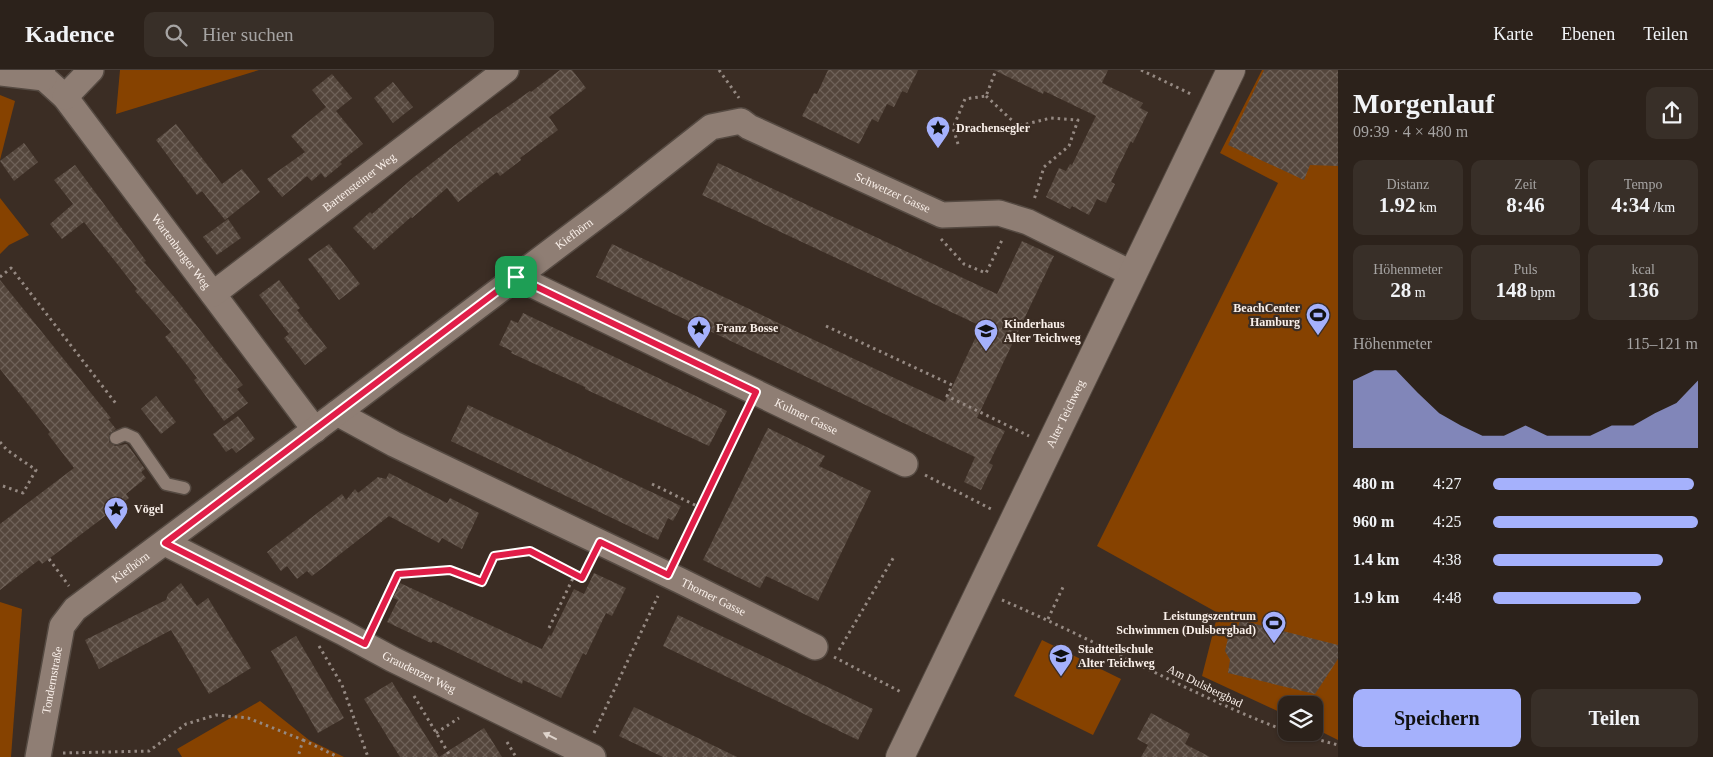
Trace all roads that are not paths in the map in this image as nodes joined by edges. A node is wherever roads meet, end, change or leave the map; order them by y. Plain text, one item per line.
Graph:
1 (91, 70) edge
2 (506, 70) edge
3 (1226, 72) edge
4 (0, 73) edge
5 (43, 74) edge
6 (65, 97) junction
7 (741, 121) joint
8 (1133, 274) junction
9 (516, 277) junction
10 (212, 294) junction
11 (337, 413) junction
12 (315, 430) junction
13 (116, 438) dead end
14 (905, 464) road end
15 (184, 488) dead end
16 (165, 543) junction
17 (73, 598) joint
18 (825, 652) road end
19 (38, 755) edge
20 (589, 755) edge
21 (900, 757) edge

1 - 6 street
2 - 10 street, Bartensteiner Weg
3 - 8 street, Alter Teichweg
4 - 5 street, Wartenburger Weg
5 - 6 street, Wartenburger Weg
6 - 10 street, Wartenburger Weg
7 - 8 street, Schwetzer Gasse
7 - 9 street, Kiefhörn
8 - 21 street, Alter Teichweg
9 - 11 street, Kiefhörn
9 - 14 street, Kulmer Gasse
10 - 12 street, Wartenburger Weg
11 - 12 street, Kiefhörn
11 - 18 street, Thorner Gasse
12 - 16 street, Kiefhörn
13 - 15 lane
16 - 17 street, Kiefhörn
20 -> 16 street, Graudenzer Weg
17 - 19 street, Tondernstraße

